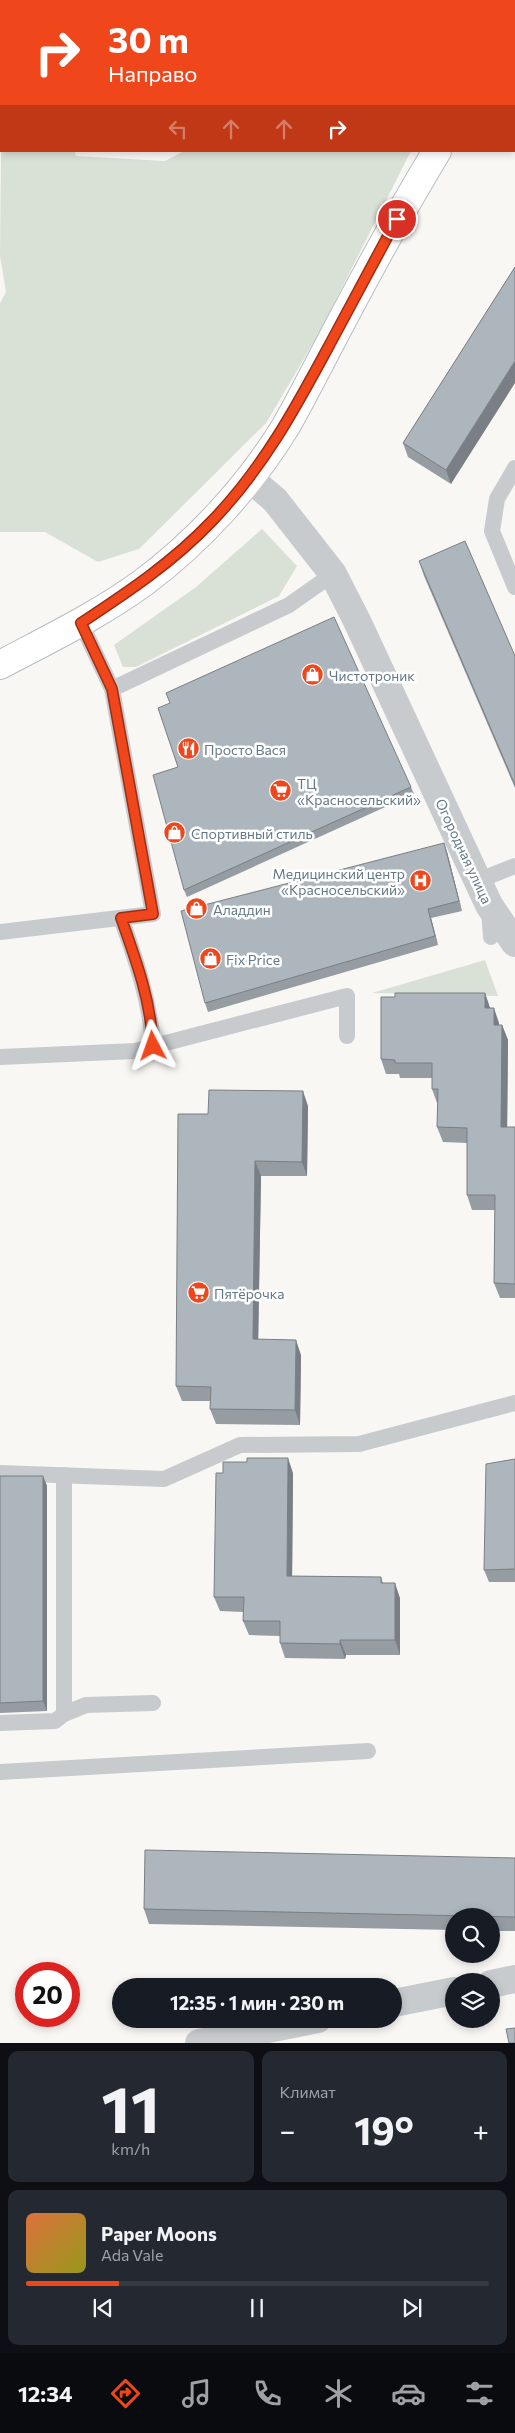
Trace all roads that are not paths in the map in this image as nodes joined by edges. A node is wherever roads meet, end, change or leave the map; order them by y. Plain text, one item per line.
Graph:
1 (435, 152) edge
2 (515, 468) edge
3 (249, 478) junction
4 (333, 574) junction
5 (515, 587) edge
6 (81, 623) junction
7 (0, 665) edge
8 (112, 689) junction
9 (515, 866) edge
10 (478, 881) junction
11 (121, 918) junction
12 (0, 932) edge
13 (503, 940) edge
14 (348, 1036) dead end
15 (153, 1046) junction
16 (0, 1057) edge
17 (515, 1403) edge
18 (0, 1473) edge
19 (64, 1475) junction
20 (154, 1703) dead end
21 (64, 1714) junction
22 (0, 1723) edge
23 (368, 1751) dead end
24 (0, 1772) edge
25 (515, 1979) edge
26 (500, 1982) edge
27 (445, 1993) edge
28 (402, 2001) edge
29 (273, 2028) edge
30 (199, 2043) edge

1 - 3 main road
2 - 5 lane
3 - 4 street, Огородная улица
3 - 6 main road
4 - 8 lane
4 - 10 street, Огородная улица
6 - 7 main road
6 - 8 lane
8 - 11 lane
9 - 10 lane
10 - 13 street, Огородная улица
11 - 12 lane
11 - 15 lane
14 - 15 lane
15 - 16 lane
17 - 19 lane
18 - 19 lane
19 - 21 lane
20 - 21 lane
21 - 22 lane
23 - 24 lane
25 - 26 street
27 - 28 street
29 - 30 street

